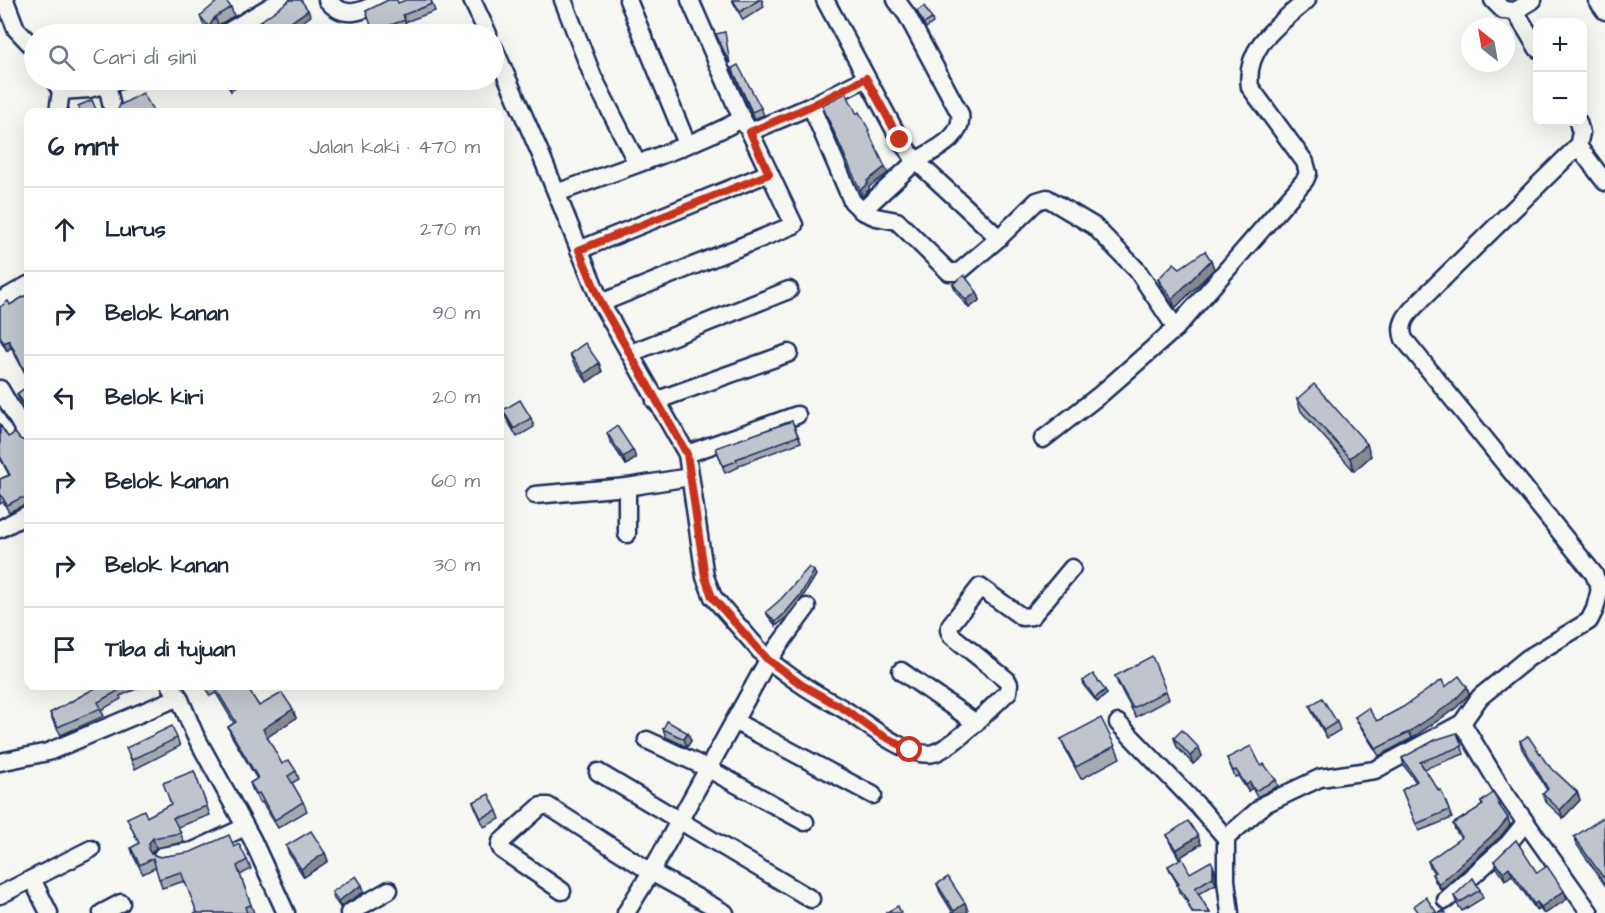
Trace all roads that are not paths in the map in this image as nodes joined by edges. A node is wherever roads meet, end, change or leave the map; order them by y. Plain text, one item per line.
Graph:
1 (5, 0) edge
2 (281, 0) edge
3 (327, 0) edge
4 (384, 0) edge
5 (472, 0) edge
6 (563, 0) edge
7 (628, 0) edge
8 (690, 0) edge
9 (825, 0) edge
10 (896, 0) edge
11 (1307, 0) edge
12 (1493, 0) edge
13 (1533, 0) edge
14 (1597, 0) edge
15 (1515, 11) junction
16 (1605, 11) edge
17 (241, 24) edge
18 (483, 24) edge
19 (24, 37) edge
20 (1533, 41) edge
21 (504, 71) edge
22 (866, 78) junction
23 (58, 90) edge
24 (114, 90) edge
25 (811, 106) junction
26 (58, 108) edge
27 (113, 108) edge
28 (746, 126) junction
29 (1579, 126) edge
30 (687, 144) junction
31 (1578, 146) junction
32 (916, 161) junction
33 (637, 163) junction
34 (769, 174) junction
35 (1605, 182) edge
36 (557, 193) junction
37 (861, 211) junction
38 (999, 238) junction
39 (579, 250) junction
40 (24, 287) edge
41 (789, 290) dead end
42 (0, 301) edge
43 (601, 303) junction
44 (1176, 328) junction
45 (631, 353) junction
46 (789, 353) dead end
47 (0, 390) edge
48 (655, 401) junction
49 (797, 415) dead end
50 (24, 429) edge
51 (1043, 438) dead end
52 (687, 454) junction
53 (690, 477) junction
54 (627, 488) junction
55 (535, 495) dead end
56 (24, 516) edge
57 (0, 529) edge
58 (627, 534) dead end
59 (1072, 568) dead end
60 (807, 607) dead end
61 (768, 660) junction
62 (901, 671) dead end
63 (175, 691) edge
64 (734, 721) junction
65 (976, 723) junction
66 (1118, 723) dead end
67 (1462, 723) junction
68 (647, 740) dead end
69 (0, 762) edge
70 (707, 768) junction
71 (598, 772) dead end
72 (873, 795) dead end
73 (679, 821) junction
74 (805, 822) dead end
75 (1526, 823) junction
76 (245, 827) junction
77 (1226, 838) junction
78 (91, 849) dead end
79 (162, 856) edge
80 (651, 872) junction
81 (32, 879) junction
82 (389, 890) dead end
83 (562, 891) dead end
84 (0, 895) edge
85 (811, 899) dead end
86 (1446, 900) dead end
87 (121, 903) dead end
88 (49, 913) edge
89 (102, 913) edge
90 (286, 913) edge
91 (349, 913) edge
92 (626, 913) edge
93 (725, 913) edge
94 (1230, 913) edge
95 (1590, 913) edge

1 - 19 street
2 - 17 street
3 - 4 street
5 - 18 street
6 - 33 street
7 - 30 street
8 - 28 street
9 - 22 street
10 - 32 street
11 - 44 street
12 - 15 street
13 - 15 street
14 - 16 street
15 - 20 street
21 - 36 street
22 - 25 street
22 - 32 street
23 - 26 street
24 - 27 street
25 - 28 street
25 - 37 street
28 - 30 street
28 - 34 street
29 - 31 street
30 - 33 street
31 - 35 street
31 - 67 street
32 - 37 street
32 - 38 street
33 - 36 street
34 - 39 street
34 - 43 street
36 - 39 street
37 - 38 street
38 - 44 street
39 - 43 street
40 - 42 street
41 - 45 street
43 - 45 street
44 - 51 street
45 - 48 street
46 - 48 street
47 - 50 street
48 - 52 street
49 - 52 street
52 - 53 street
53 - 54 street
53 - 61 street
54 - 55 street
54 - 58 street
56 - 57 street
59 - 65 street
60 - 61 street
61 - 64 street
61 - 65 street
62 - 65 street
63 - 69 street
63 - 76 street
64 - 70 street
64 - 72 street
66 - 77 street
67 - 75 street
67 - 77 street
68 - 70 street
70 - 73 street
70 - 74 street
71 - 73 street
73 - 80 street
73 - 85 street
75 - 86 street
75 - 95 street
76 - 79 street
76 - 90 street
77 - 94 street
78 - 81 street
80 - 83 street
80 - 92 street
80 - 93 street
81 - 84 street
81 - 88 street
82 - 91 street
87 - 89 street

